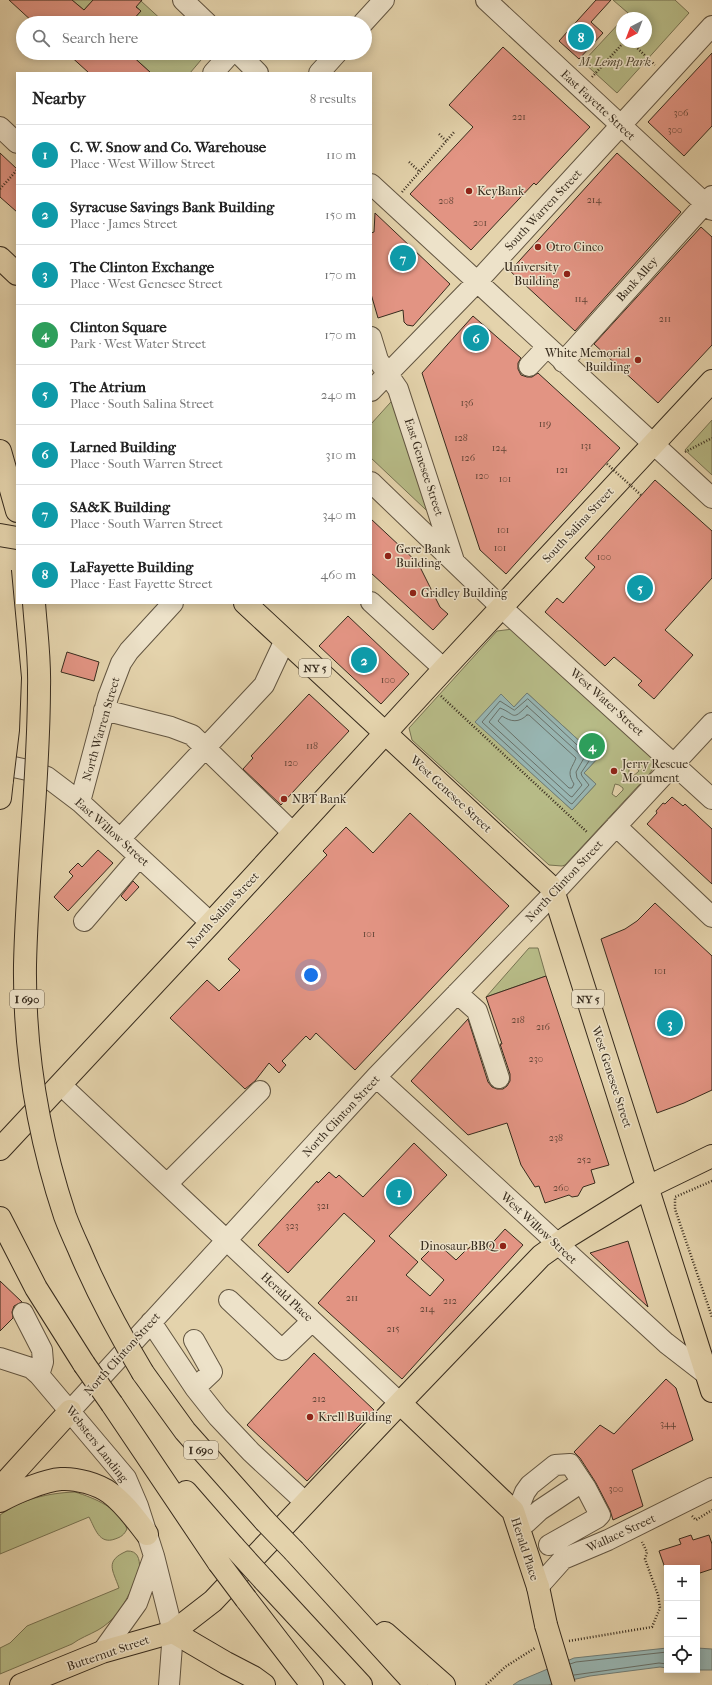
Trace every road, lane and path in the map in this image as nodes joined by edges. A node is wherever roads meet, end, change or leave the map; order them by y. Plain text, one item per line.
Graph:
1 (183, 0) edge
2 (384, 0) edge
3 (486, 0) edge
4 (204, 13) edge
5 (370, 16) edge
6 (712, 26) edge
7 (619, 48) edge
8 (637, 48) edge
9 (225, 60) edge
10 (245, 60) edge
11 (331, 60) edge
12 (214, 72) edge
13 (257, 72) edge
14 (320, 72) edge
15 (667, 75) junction
16 (581, 89) junction
17 (620, 126) junction
18 (0, 127) edge
19 (455, 131) dead end
20 (439, 134) dead end
21 (446, 141) junction
22 (16, 142) edge
23 (409, 162) dead end
24 (16, 171) edge
25 (420, 172) junction
26 (372, 185) edge
27 (0, 189) edge
28 (392, 203) junction
29 (710, 203) edge
30 (0, 258) edge
31 (16, 273) edge
32 (477, 282) junction
33 (372, 340) edge
34 (547, 347) junction
35 (563, 362) junction
36 (529, 366) dead end
37 (388, 374) junction
38 (712, 381) edge
39 (372, 390) edge
40 (712, 438) edge
41 (653, 444) junction
42 (0, 451) edge
43 (670, 460) junction
44 (606, 464) dead end
45 (372, 483) edge
46 (641, 495) dead end
47 (712, 498) edge
48 (16, 507) edge
49 (0, 535) edge
50 (16, 538) edge
51 (455, 563) junction
52 (0, 571) edge
53 (372, 603) edge
54 (34, 604) edge
55 (172, 604) edge
56 (246, 604) edge
57 (501, 607) junction
58 (285, 640) junction
59 (444, 669) junction
60 (440, 694) dead end
61 (104, 710) junction
62 (712, 723) edge
63 (386, 732) junction
64 (204, 748) junction
65 (675, 763) junction
66 (1, 781) edge
67 (712, 798) edge
68 (80, 802) junction
69 (616, 826) junction
70 (293, 834) junction
71 (592, 836) dead end
72 (120, 839) junction
73 (139, 857) junction
74 (554, 892) junction
75 (712, 917) edge
76 (84, 921) dead end
77 (211, 923) junction
78 (457, 993) junction
79 (376, 1077) junction
80 (499, 1078) dead end
81 (61, 1085) junction
82 (260, 1091) dead end
83 (0, 1149) edge
84 (712, 1156) edge
85 (712, 1181) edge
86 (167, 1184) junction
87 (648, 1187) junction
88 (0, 1218) edge
89 (226, 1240) junction
90 (557, 1244) junction
91 (229, 1300) dead end
92 (23, 1313) dead end
93 (712, 1317) edge
94 (312, 1321) junction
95 (151, 1322) junction
96 (194, 1340) dead end
97 (0, 1358) edge
98 (708, 1372) edge
99 (39, 1375) junction
100 (195, 1388) junction
101 (400, 1403) junction
102 (112, 1404) junction
103 (70, 1411) junction
104 (582, 1482) junction
105 (0, 1488) edge
106 (712, 1488) edge
107 (0, 1501) edge
108 (306, 1503) junction
109 (518, 1516) junction
110 (147, 1534) junction
111 (641, 1538) dead end
112 (549, 1545) junction
113 (154, 1556) junction
114 (563, 1559) junction
115 (324, 1585) junction
116 (538, 1587) junction
117 (173, 1632) junction
118 (562, 1642) dead end
119 (539, 1646) dead end
120 (102, 1652) junction
121 (442, 1683) edge
122 (21, 1685) edge
123 (169, 1685) edge
124 (264, 1685) edge
125 (312, 1685) edge
126 (361, 1685) edge
127 (416, 1685) edge
128 (486, 1685) edge
129 (564, 1685) edge

1 - 4 street
2 - 5 street
3 - 16 street, East Fayette Street
6 - 15 street, South Warren Street
7 - 16 path
8 - 15 path
9 - 12 street
10 - 13 street
11 - 14 street
15 - 17 street, South Warren Street
16 - 17 street, East Fayette Street
17 - 29 street, East Fayette Street
17 - 32 street, South Warren Street
18 - 22 street
19 - 21 path
20 - 21 path
21 - 25 path
23 - 25 path
24 - 27 path
25 - 28 path
26 - 28 street
28 - 32 street
29 - 35 street, Bank Alley
30 - 31 main road
32 - 34 street
32 - 37 street, South Warren Street
33 - 37 street, East Genesee Street
34 - 35 street
34 - 36 street
35 - 41 street
37 - 39 street, South Warren Street
37 - 51 street, East Genesee Street
38 - 41 main road, South Salina Street
40 - 43 path
41 - 43 street
41 - 57 main road, South Salina Street
42 - 48 main road
43 - 47 street
44 - 46 path, bridge
45 - 51 street, West Water Street
49 - 50 main road
51 - 57 street, West Water Street
52 - 66 main road, bridge
53 - 59 street
54 - 115 main road, I 690, bridge
55 - 61 street, North Warren Street
56 - 58 main road, NY 5
57 - 59 main road, South Salina Street
57 - 65 street, West Water Street
58 - 63 main road, NY 5
58 - 64 street
59 - 63 main road, North Salina Street
60 - 71 path
61 - 64 street
61 - 68 street, North Warren Street
62 - 65 street, North Clinton Street
63 - 70 main road, North Salina Street
63 - 74 main road, West Genesee Street / NY 5
64 - 70 street
64 - 72 street
65 - 67 street, West Water Street
65 - 69 street, North Clinton Street
66 - 68 street, East Willow Street
68 - 72 street, East Willow Street
69 - 74 street, North Clinton Street
69 - 75 street
70 - 77 main road, North Salina Street
72 - 73 street, East Willow Street
73 - 76 street
73 - 77 street, East Willow Street
74 - 78 street, North Clinton Street
74 - 87 main road, West Genesee Street / NY 5
77 - 81 main road, North Salina Street
78 - 79 street, North Clinton Street
78 - 80 street
79 - 89 street, North Clinton Street
79 - 90 street, West Willow Street
81 - 83 main road, North Salina Street
81 - 86 street, Herald Place
82 - 86 street
84 - 87 main road
85 - 93 path
86 - 89 street, Herald Place
87 - 90 main road
87 - 98 main road, West Genesee Street / NY 5
88 - 102 main road, bridge
89 - 94 street, Herald Place
89 - 95 street, North Clinton Street
90 - 98 street, West Willow Street
90 - 101 main road
91 - 94 street
92 - 99 street
94 - 101 street, Herald Place
95 - 100 street
95 - 103 street, North Clinton Street
96 - 100 street
97 - 99 street, Websters Landing
99 - 103 street, Websters Landing
100 - 108 street
101 - 108 main road
101 - 109 main road, Herald Place
102 - 125 main road, bridge
102 - 126 main road, bridge
103 - 105 main road
103 - 110 street, Websters Landing
104 - 109 street
104 - 109 street
104 - 112 street
106 - 114 street, Wallace Street
107 - 110 main road
108 - 117 main road
109 - 112 street, Herald Place
109 - 116 main road, Herald Place
110 - 113 street, Websters Landing
111 - 118 path
112 - 114 street, Herald Place
113 - 117 street, Websters Landing
113 - 120 street
114 - 116 street, Wallace Street
115 - 121 main road
115 - 127 main road, I 690
116 - 129 main road, Herald Place, bridge
117 - 120 main road, Butternut Street
117 - 123 street, Websters Landing
117 - 124 main road
119 - 128 path
120 - 122 main road, Butternut Street

